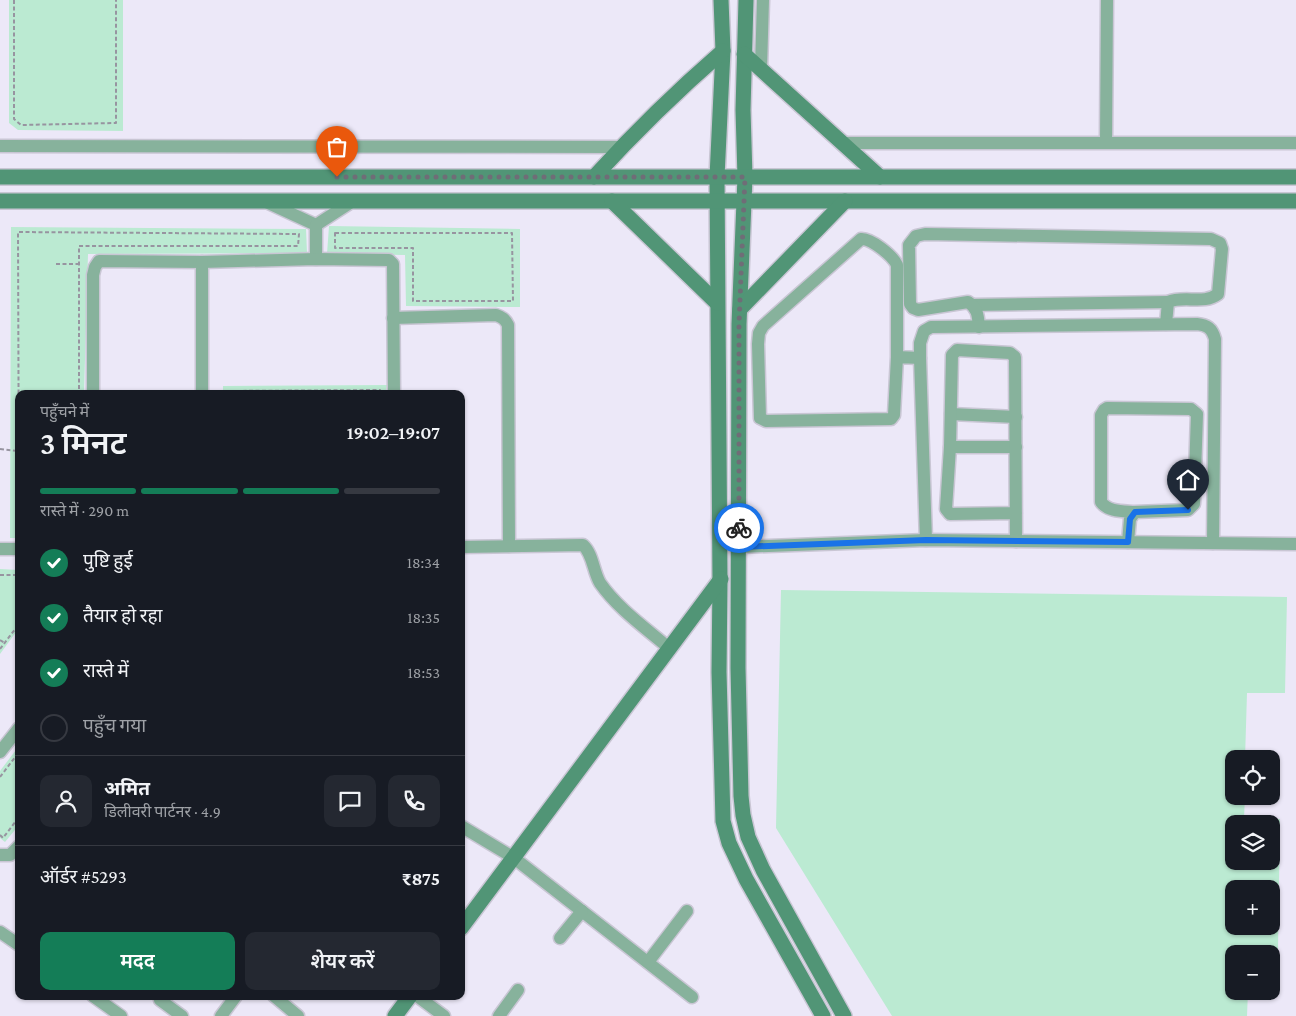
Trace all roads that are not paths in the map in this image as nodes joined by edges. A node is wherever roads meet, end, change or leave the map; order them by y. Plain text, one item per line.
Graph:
1 (721, 0) edge
2 (746, 0) edge
3 (763, 0) edge
4 (1107, 0) edge
5 (723, 51) junction
6 (744, 54) junction
7 (761, 68) junction
8 (842, 142) junction
9 (1106, 142) junction
10 (1296, 143) edge
11 (0, 146) edge
12 (622, 146) junction
13 (0, 177) edge
14 (594, 177) junction
15 (717, 177) junction
16 (745, 177) junction
17 (880, 177) junction
18 (1296, 177) edge
19 (0, 201) edge
20 (264, 201) junction
21 (353, 201) junction
22 (612, 201) junction
23 (717, 201) junction
24 (845, 201) junction
25 (1296, 201) edge
26 (744, 202) junction
27 (316, 225) junction
28 (316, 259) junction
29 (202, 262) junction
30 (1168, 302) junction
31 (718, 303) junction
32 (973, 304) junction
33 (740, 309) junction
34 (393, 318) junction
35 (1166, 324) junction
36 (979, 327) junction
37 (897, 357) junction
38 (920, 358) junction
39 (93, 390) edge
40 (202, 390) edge
41 (394, 390) edge
42 (951, 414) junction
43 (1016, 417) junction
44 (950, 447) junction
45 (1016, 447) junction
46 (1135, 512) junction
47 (1016, 513) junction
48 (926, 540) junction
49 (1016, 541) junction
50 (1128, 542) junction
51 (1213, 543) junction
52 (1296, 544) edge
53 (509, 546) junction
54 (465, 547) edge
55 (739, 547) junction
56 (0, 549) edge
57 (15, 549) edge
58 (720, 581) junction
59 (670, 650) junction
60 (15, 733) edge
61 (0, 752) edge
62 (465, 828) edge
63 (15, 850) edge
64 (0, 855) edge
65 (514, 858) junction
66 (582, 911) junction
67 (687, 912) dead end
68 (465, 923) edge
69 (0, 932) edge
70 (560, 938) dead end
71 (15, 942) edge
72 (648, 962) junction
73 (518, 990) dead end
74 (692, 997) dead end
75 (101, 1000) edge
76 (160, 1000) dead end
77 (233, 1000) edge
78 (279, 1000) edge
79 (407, 1000) edge
80 (422, 1000) edge
81 (121, 1016) edge
82 (182, 1016) edge
83 (221, 1016) edge
84 (298, 1016) edge
85 (395, 1016) edge
86 (444, 1016) edge
87 (500, 1016) edge
88 (823, 1016) edge
89 (844, 1016) edge

1 - 5 main road
2 - 6 main road
3 - 7 street
4 - 9 street
5 - 12 main road
5 - 15 main road
6 - 7 main road
6 - 16 main road
7 - 8 main road
8 - 9 street
8 - 17 main road
9 - 10 street
11 - 12 street
12 - 14 main road
13 - 14 main road
14 - 15 main road
15 - 16 main road
15 - 23 main road
16 - 17 main road
16 - 26 main road
17 - 18 main road
19 - 20 main road
20 - 21 main road
20 - 27 street
21 - 22 main road
21 - 27 street
22 - 23 main road
22 - 31 main road
23 - 26 main road
23 - 31 main road
24 - 25 main road
24 - 26 main road
24 - 33 main road
26 - 33 main road
27 - 28 street
28 - 29 street
28 - 34 street
29 - 39 street
29 - 40 street
30 - 32 street
30 - 32 street
30 - 35 street
31 - 58 main road
32 - 36 street
33 - 55 main road
34 - 41 street
34 - 53 street
35 - 36 street
35 - 51 street
36 - 38 street
37 - 37 street
37 - 38 street
38 - 48 street
42 - 43 street
42 - 43 street
42 - 44 street
43 - 45 street
44 - 45 street
44 - 47 street
45 - 47 street
46 - 46 street
46 - 50 street
47 - 49 street
48 - 49 street
48 - 55 street
49 - 50 street
50 - 51 street
51 - 52 street
53 - 54 street
53 - 59 street
55 - 58 main road
55 - 89 main road
56 - 57 street
58 - 59 main road
58 - 88 main road
59 - 65 main road
60 - 61 street
62 - 65 street
63 - 64 street
65 - 66 street
65 - 68 main road
66 - 70 street
66 - 72 street
67 - 72 street
69 - 71 street
72 - 74 street
73 - 87 street
75 - 81 street
76 - 82 street
77 - 83 street
78 - 84 street
79 - 85 main road
80 - 86 street

